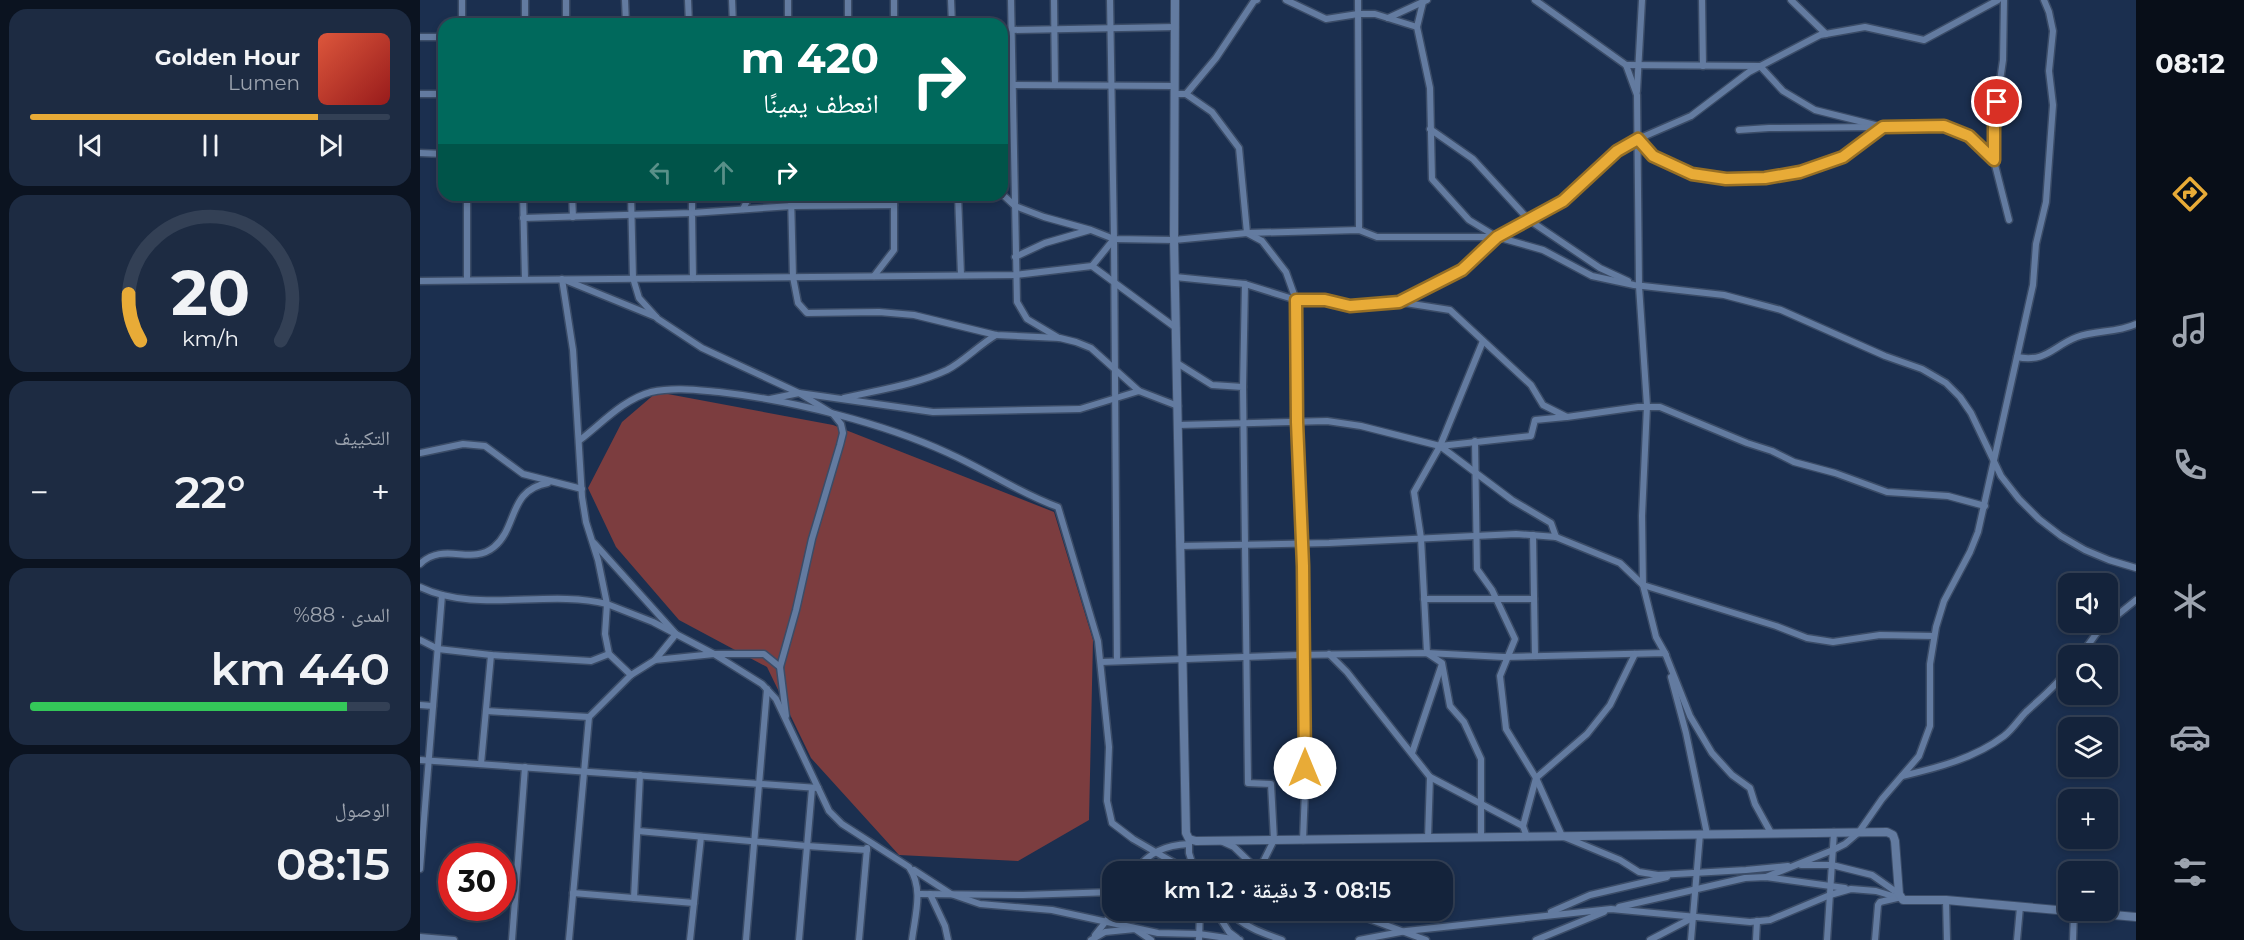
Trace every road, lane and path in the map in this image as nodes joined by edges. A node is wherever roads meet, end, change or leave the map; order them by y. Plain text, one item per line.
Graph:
1 (462, 0) edge
2 (525, 0) edge
3 (566, 0) edge
4 (625, 0) edge
5 (688, 0) edge
6 (732, 0) edge
7 (788, 0) edge
8 (848, 0) edge
9 (894, 0) edge
10 (951, 0) edge
11 (1011, 0) edge
12 (1054, 0) edge
13 (1110, 0) edge
14 (1175, 0) edge
15 (1257, 0) edge
16 (1286, 0) edge
17 (1358, 0) edge
18 (1535, 0) edge
19 (1642, 0) edge
20 (1702, 0) edge
21 (1791, 0) edge
22 (1998, 0) edge
23 (2004, 0) edge
24 (2044, 0) edge
25 (1424, 1) edge
26 (1358, 14) junction
27 (462, 18) edge
28 (525, 18) edge
29 (566, 18) edge
30 (626, 18) edge
31 (688, 18) edge
32 (733, 18) edge
33 (788, 18) edge
34 (848, 18) edge
35 (894, 18) edge
36 (952, 18) edge
37 (1388, 18) junction
38 (1174, 27) junction
39 (1417, 27) junction
40 (1110, 28) junction
41 (1054, 29) junction
42 (1011, 30) junction
43 (1826, 34) junction
44 (420, 37) edge
45 (438, 37) edge
46 (1626, 65) junction
47 (1639, 65) junction
48 (1703, 66) junction
49 (1760, 66) junction
50 (1008, 85) edge
51 (1012, 85) junction
52 (1055, 85) junction
53 (1111, 85) junction
54 (1175, 90) junction
55 (420, 94) edge
56 (438, 94) edge
57 (1186, 94) junction
58 (1637, 95) junction
59 (1883, 127) junction
60 (1430, 129) junction
61 (1739, 130) dead end
62 (1638, 139) junction
63 (420, 153) edge
64 (438, 154) edge
65 (1994, 160) junction
66 (1008, 200) edge
67 (467, 201) edge
68 (523, 201) edge
69 (572, 201) edge
70 (631, 201) edge
71 (692, 201) edge
72 (747, 201) edge
73 (792, 201) edge
74 (894, 201) edge
75 (958, 201) edge
76 (894, 205) junction
77 (792, 206) junction
78 (1015, 206) junction
79 (743, 209) junction
80 (692, 213) junction
81 (631, 216) junction
82 (573, 217) junction
83 (523, 218) junction
84 (1529, 219) junction
85 (2009, 220) dead end
86 (1091, 230) junction
87 (1359, 230) junction
88 (1247, 233) junction
89 (1497, 237) junction
90 (1114, 239) junction
91 (1174, 240) junction
92 (1015, 257) junction
93 (1092, 266) junction
94 (961, 275) junction
95 (1015, 275) junction
96 (874, 276) junction
97 (793, 277) junction
98 (1175, 277) junction
99 (633, 278) junction
100 (693, 278) junction
101 (525, 279) junction
102 (562, 279) junction
103 (467, 280) junction
104 (420, 281) edge
105 (1115, 283) junction
106 (1245, 284) junction
107 (1639, 285) junction
108 (1296, 300) junction
109 (1399, 302) junction
110 (658, 318) junction
111 (2136, 324) edge
112 (1176, 328) junction
113 (996, 335) junction
114 (1060, 338) junction
115 (1483, 341) junction
116 (2017, 357) junction
117 (1177, 363) junction
118 (1115, 368) junction
119 (1243, 387) junction
120 (1139, 391) junction
121 (799, 393) junction
122 (840, 399) junction
123 (1115, 399) junction
124 (767, 400) junction
125 (1178, 406) junction
126 (1647, 406) junction
127 (833, 414) junction
128 (1567, 417) junction
129 (1297, 422) junction
130 (1245, 423) junction
131 (1178, 425) junction
132 (580, 440) junction
133 (1475, 441) junction
134 (1440, 446) junction
135 (420, 453) edge
136 (1994, 464) junction
137 (1476, 473) junction
138 (551, 482) junction
139 (582, 489) junction
140 (1984, 506) junction
141 (1477, 536) junction
142 (1533, 536) junction
143 (1556, 537) junction
144 (1421, 538) junction
145 (592, 540) junction
146 (1303, 543) junction
147 (1246, 545) junction
148 (1180, 546) junction
149 (420, 564) edge
150 (2136, 568) edge
151 (1643, 585) junction
152 (420, 587) edge
153 (442, 595) junction
154 (1534, 598) junction
155 (1424, 599) junction
156 (1497, 599) junction
157 (2136, 600) edge
158 (607, 604) junction
159 (676, 634) junction
160 (1934, 636) junction
161 (420, 640) edge
162 (2088, 645) edge
163 (438, 649) junction
164 (1426, 653) junction
165 (1665, 653) junction
166 (609, 654) junction
167 (714, 654) junction
168 (1329, 654) junction
169 (1635, 654) junction
170 (491, 655) junction
171 (1305, 655) junction
172 (1535, 656) junction
173 (1247, 657) junction
174 (1508, 657) junction
175 (1182, 659) junction
176 (655, 660) junction
177 (1118, 661) junction
178 (1101, 662) junction
179 (1442, 663) junction
180 (780, 667) junction
181 (631, 675) junction
182 (2058, 683) edge
183 (767, 689) junction
184 (420, 705) edge
185 (433, 706) junction
186 (486, 711) junction
187 (589, 717) junction
188 (787, 725) junction
189 (1412, 753) junction
190 (420, 760) edge
191 (429, 760) junction
192 (481, 764) junction
193 (525, 767) junction
194 (583, 771) junction
195 (640, 775) junction
196 (1902, 776) junction
197 (1430, 777) junction
198 (1536, 778) junction
199 (758, 784) junction
200 (815, 788) junction
201 (1482, 804) junction
202 (1523, 826) junction
203 (638, 831) junction
204 (1834, 832) junction
205 (1859, 832) junction
206 (1771, 833) junction
207 (1704, 834) junction
208 (1562, 836) junction
209 (701, 837) junction
210 (1481, 837) junction
211 (1527, 837) junction
212 (1428, 838) junction
213 (1274, 840) junction
214 (1303, 840) junction
215 (868, 841) junction
216 (1189, 841) junction
217 (1220, 841) junction
218 (754, 842) junction
219 (807, 846) junction
220 (867, 850) junction
221 (1833, 850) junction
222 (1155, 851) junction
223 (1145, 861) edge
224 (1172, 861) edge
225 (1192, 861) edge
226 (1249, 861) edge
227 (1264, 861) edge
228 (1832, 865) junction
229 (1795, 866) junction
230 (909, 867) junction
231 (420, 869) edge
232 (1688, 872) junction
233 (1697, 872) junction
234 (1766, 877) junction
235 (1830, 887) junction
236 (1695, 889) junction
237 (1851, 889) junction
238 (1102, 892) edge
239 (573, 893) junction
240 (919, 894) junction
241 (930, 894) junction
242 (951, 894) junction
243 (1830, 895) junction
244 (1899, 896) junction
245 (634, 898) junction
246 (1946, 900) junction
247 (694, 903) junction
248 (2020, 907) junction
249 (1611, 909) junction
250 (2058, 911) edge
251 (1544, 915) junction
252 (2118, 916) edge
253 (2136, 917) edge
254 (1693, 918) junction
255 (1102, 920) edge
256 (1108, 921) joint
257 (1200, 921) edge
258 (1222, 921) edge
259 (1239, 921) edge
260 (1377, 921) edge
261 (1757, 921) junction
262 (2074, 921) edge
263 (1135, 929) junction
264 (1406, 931) junction
265 (1199, 937) edge
266 (420, 938) edge
267 (454, 940) edge
268 (512, 940) edge
269 (569, 940) edge
270 (690, 940) edge
271 (746, 940) edge
272 (800, 940) edge
273 (859, 940) edge
274 (912, 940) edge
275 (948, 940) edge
276 (1091, 940) edge
277 (1151, 940) edge
278 (1240, 940) edge
279 (1282, 940) edge
280 (1359, 940) edge
281 (1426, 940) edge
282 (1536, 940) edge
283 (1650, 940) edge
284 (1691, 940) edge
285 (1756, 940) edge
286 (1827, 940) edge
287 (1875, 940) edge
288 (1947, 940) edge
289 (2017, 940) edge
290 (2073, 940) edge

1 - 27 street
2 - 28 street
3 - 29 street
4 - 30 street
5 - 31 street
6 - 32 street
7 - 33 street
8 - 34 street
9 - 35 street
10 - 36 street
11 - 42 street
12 - 41 street
13 - 40 street
14 - 38 street
15 - 57 street
16 - 26 street
17 - 26 street
18 - 46 street
19 - 47 street
20 - 48 street
21 - 43 street
22 - 43 street
23 - 65 street
24 - 116 street
25 - 37 street
25 - 39 street
26 - 37 street
26 - 87 street
37 - 39 street
38 - 40 street
38 - 54 street
39 - 60 street
40 - 41 street
40 - 53 street
41 - 42 street
41 - 52 street
42 - 51 street
43 - 49 street
44 - 45 street
46 - 47 street
46 - 58 street
47 - 48 street
47 - 58 street
48 - 49 street
49 - 59 street
49 - 62 street
50 - 51 street
51 - 52 street
51 - 78 street
52 - 53 street
53 - 54 street
53 - 90 street
54 - 57 street
54 - 91 street
55 - 56 street
57 - 88 street
58 - 62 street
59 - 61 street
59 - 62 street
59 - 65 street
60 - 84 street
60 - 89 street
62 - 84 street
62 - 107 street
63 - 64 street
65 - 85 street
66 - 78 street
67 - 103 street
68 - 83 street
69 - 82 street
70 - 81 street
71 - 80 street
72 - 79 street
73 - 77 street
74 - 76 street
75 - 94 street
76 - 77 street
76 - 96 street
77 - 79 street
77 - 97 street
78 - 86 street
78 - 92 street
79 - 80 street
80 - 81 street
80 - 100 street
81 - 82 street
81 - 99 street
82 - 83 street
83 - 101 street
84 - 89 street
84 - 107 street
86 - 90 street
86 - 92 street
87 - 88 street
87 - 89 street
88 - 91 street
88 - 108 street
89 - 107 street
89 - 109 street
90 - 91 street
90 - 93 street
90 - 105 street
91 - 98 street
92 - 95 street
93 - 95 street
93 - 105 street
94 - 95 street
94 - 96 street
95 - 114 street
96 - 97 street
97 - 100 street
97 - 113 street
98 - 106 street
98 - 112 street
99 - 100 street
99 - 102 street
99 - 110 street
101 - 102 street
101 - 103 street
102 - 110 street
102 - 132 street
103 - 104 street
105 - 112 street
105 - 118 street
106 - 108 street
106 - 119 street
107 - 126 street
107 - 136 street
108 - 109 street
108 - 129 street
109 - 115 street
110 - 121 street
111 - 116 street
112 - 117 street
113 - 114 street
113 - 122 street
114 - 118 street
115 - 128 street
115 - 134 street
116 - 136 street
117 - 119 street
117 - 125 street
118 - 120 street
118 - 123 street
119 - 130 street
120 - 123 street
120 - 125 street
121 - 122 street
121 - 124 street
121 - 127 street
122 - 123 street
123 - 177 street
124 - 127 street
124 - 132 street
125 - 131 street
126 - 128 street
126 - 140 street
126 - 151 street
127 - 178 street
127 - 180 street
128 - 133 street
129 - 130 street
129 - 134 street
129 - 146 street
130 - 131 street
130 - 147 street
131 - 148 street
132 - 139 street
133 - 134 street
133 - 137 street
134 - 137 street
134 - 144 street
135 - 138 street
136 - 140 street
136 - 150 street
137 - 141 street
137 - 143 street
138 - 139 street
138 - 149 street
139 - 145 street
140 - 160 street
141 - 142 street
141 - 144 street
141 - 156 street
142 - 143 street
142 - 154 street
143 - 151 street
144 - 146 street
144 - 155 street
145 - 158 street
145 - 159 street
146 - 147 street
146 - 171 street
147 - 148 street
147 - 173 street
148 - 175 street
151 - 160 street
151 - 165 street
152 - 153 street
153 - 158 street
153 - 163 street
154 - 156 street
154 - 172 street
155 - 156 street
155 - 164 street
156 - 174 street
157 - 162 street
158 - 159 street
158 - 166 street
159 - 167 street
159 - 176 street
160 - 196 street
161 - 163 street
163 - 170 street
163 - 185 street
164 - 168 street
164 - 174 street
164 - 179 street
165 - 169 street
165 - 206 street
165 - 207 street
166 - 170 street
166 - 181 street
167 - 176 street
167 - 180 street
167 - 183 street
168 - 171 street
168 - 189 street
169 - 172 street
169 - 198 street
170 - 186 street
171 - 173 street
171 - 214 street
172 - 174 street
173 - 175 street
173 - 213 street
174 - 198 street
175 - 177 street
175 - 216 street
176 - 181 street
177 - 178 street
178 - 222 street
179 - 189 street
179 - 201 street
180 - 188 street
181 - 187 street
182 - 196 street
183 - 188 street
183 - 199 street
184 - 185 street
185 - 191 street
186 - 187 street
186 - 192 street
187 - 194 street
188 - 200 street
189 - 197 street
190 - 191 street
191 - 192 street
191 - 231 street
192 - 193 street
193 - 194 street
193 - 268 street
194 - 195 street
194 - 239 street
195 - 199 street
195 - 203 street
196 - 205 street
197 - 201 street
197 - 212 street
198 - 202 street
198 - 208 street
199 - 200 street
199 - 218 street
200 - 215 street
200 - 219 street
201 - 202 street
201 - 210 street
202 - 211 street
203 - 209 street
203 - 245 street
204 - 205 street
204 - 206 street
204 - 221 street
205 - 221 street
205 - 244 street
206 - 207 street
207 - 208 street
207 - 233 street
208 - 211 street
208 - 232 street
209 - 218 street
209 - 247 street
210 - 211 street
210 - 212 street
212 - 214 street
213 - 214 street
213 - 217 street
213 - 227 street
215 - 220 street
215 - 230 street
216 - 217 street
216 - 222 street
216 - 225 street
217 - 226 street
218 - 219 street
218 - 271 street
219 - 220 street
219 - 272 street
220 - 273 street
221 - 228 street
221 - 229 street
222 - 223 street
222 - 224 street
228 - 229 street
228 - 235 street
228 - 244 street
229 - 233 street
229 - 234 street
230 - 240 street
230 - 242 street
232 - 233 street
232 - 251 street
233 - 236 street
234 - 235 street
234 - 236 street
235 - 237 street
235 - 243 street
236 - 249 street
236 - 254 street
237 - 243 street
237 - 244 street
238 - 242 street
239 - 245 street
239 - 269 street
240 - 241 street
240 - 274 street
241 - 242 street
241 - 275 street
242 - 255 street
243 - 261 street
243 - 286 street
244 - 246 street
244 - 287 street
245 - 247 street
246 - 248 street
246 - 288 street
247 - 270 street
248 - 250 street
248 - 289 street
249 - 251 street
249 - 254 street
249 - 282 street
251 - 264 street
252 - 253 street
254 - 261 street
254 - 283 street
254 - 284 street
256 - 263 street
256 - 276 street
257 - 265 street
258 - 278 street
259 - 279 street
260 - 264 street
261 - 285 street
262 - 290 street
263 - 265 street
263 - 276 street
263 - 277 street
264 - 280 street
264 - 281 street
265 - 278 street
266 - 267 street

